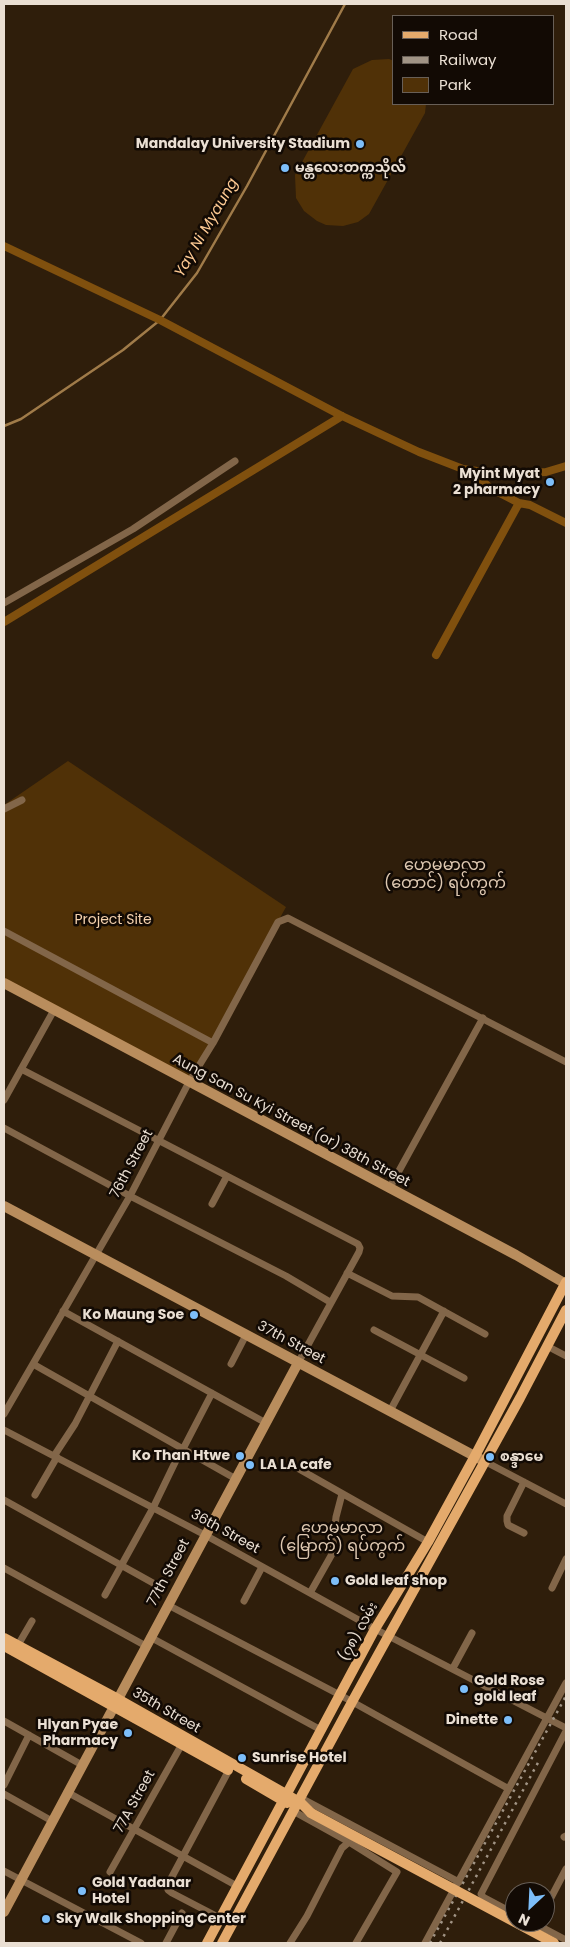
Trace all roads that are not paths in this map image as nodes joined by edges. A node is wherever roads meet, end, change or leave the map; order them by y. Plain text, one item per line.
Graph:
1 (235, 461) dead end
2 (4, 603) edge
3 (22, 800) dead end
4 (4, 808) edge
5 (4, 931) edge
6 (4, 983) edge
7 (54, 1010) junction
8 (483, 1018) junction
9 (213, 1043) junction
10 (566, 1062) edge
11 (21, 1069) junction
12 (189, 1082) junction
13 (4, 1100) edge
14 (4, 1128) edge
15 (158, 1141) junction
16 (226, 1176) junction
17 (390, 1189) junction
18 (130, 1196) junction
19 (212, 1204) dead end
20 (4, 1206) edge
21 (96, 1256) junction
22 (347, 1273) junction
23 (566, 1283) edge
24 (330, 1302) junction
25 (566, 1310) edge
26 (63, 1311) junction
27 (444, 1311) junction
28 (374, 1330) dead end
29 (485, 1334) dead end
30 (246, 1335) junction
31 (118, 1341) junction
32 (547, 1346) junction
33 (421, 1355) junction
34 (566, 1356) edge
35 (298, 1362) junction
36 (33, 1364) junction
37 (231, 1364) dead end
38 (464, 1378) dead end
39 (212, 1393) junction
40 (88, 1395) junction
41 (390, 1411) junction
42 (4, 1414) edge
43 (266, 1423) junction
44 (4, 1430) edge
45 (183, 1449) junction
46 (55, 1457) junction
47 (480, 1459) junction
48 (299, 1469) dead end
49 (236, 1478) junction
50 (524, 1482) junction
51 (342, 1494) junction
52 (35, 1495) dead end
53 (4, 1500) edge
54 (566, 1504) edge
55 (153, 1508) junction
56 (524, 1533) dead end
57 (205, 1535) junction
58 (428, 1542) junction
59 (566, 1559) edge
60 (122, 1566) junction
61 (262, 1567) junction
62 (4, 1568) edge
63 (162, 1588) dead end
64 (552, 1588) dead end
65 (310, 1593) junction
66 (105, 1595) dead end
67 (244, 1601) dead end
68 (168, 1605) junction
69 (32, 1621) dead end
70 (375, 1629) junction
71 (472, 1633) dead end
72 (389, 1635) junction
73 (4, 1638) edge
74 (148, 1642) junction
75 (18, 1645) junction
76 (4, 1646) edge
77 (453, 1668) junction
78 (566, 1684) edge
79 (340, 1695) junction
80 (352, 1702) junction
81 (116, 1703) junction
82 (547, 1719) junction
83 (4, 1721) edge
84 (566, 1729) edge
85 (321, 1730) junction
86 (29, 1735) junction
87 (182, 1744) junction
88 (82, 1765) junction
89 (229, 1770) junction
90 (4, 1785) edge
91 (509, 1789) junction
92 (67, 1792) junction
93 (4, 1794) edge
94 (285, 1797) junction
95 (297, 1804) junction
96 (52, 1821) junction
97 (134, 1829) junction
98 (348, 1842) junction
99 (183, 1856) junction
100 (566, 1869) edge
101 (4, 1871) edge
102 (110, 1872) dead end
103 (20, 1880) junction
104 (459, 1882) junction
105 (237, 1886) junction
106 (555, 1890) edge
107 (505, 1909) edge
108 (4, 1912) edge
109 (182, 1913) dead end
110 (220, 1918) junction
111 (552, 1932) edge
112 (566, 1940) edge
113 (142, 1943) edge
114 (166, 1943) edge
115 (207, 1943) edge
116 (222, 1943) edge
117 (290, 1943) edge
118 (356, 1943) edge
119 (425, 1943) edge
120 (554, 1943) edge

1 - 2 street
3 - 4 street
5 - 9 street
6 - 7 street, Aung San Su Kyi Street (or) 38th Street
7 - 11 street
7 - 12 street, Aung San Su Kyi Street (or) 38th Street
8 - 9 street, 76th Street
8 - 10 street
8 - 17 street
9 - 12 street, 76th Street
11 - 13 street
11 - 15 street
12 - 15 street, 76th Street
12 - 17 street, Aung San Su Kyi Street (or) 38th Street
14 - 18 street
15 - 16 street
15 - 18 street, 76th Street
16 - 19 street
16 - 22 street, 77th Street
17 - 23 street, Aung San Su Kyi Street (or) 38th Street
18 - 21 street, 76th Street
18 - 24 street
20 - 21 street, 37th Street
21 - 26 street, 76th Street
21 - 30 street, 37th Street
22 - 24 street, 77th Street
22 - 27 street
23 - 47 main road, (၇၈) လမ်း
24 - 35 street, 77th Street
25 - 32 main road, (၇၈) လမ်း
26 - 31 street
26 - 36 street, 76th Street
27 - 29 street
27 - 33 street
28 - 33 street
30 - 35 street, 37th Street
30 - 37 street
31 - 39 street
31 - 40 street
32 - 34 street
32 - 47 main road, (၇၈) လမ်း
33 - 38 street
33 - 41 street
35 - 41 street, 37th Street
35 - 43 street, 77th Street
36 - 40 street
36 - 42 street, 76th Street
39 - 43 street
39 - 45 street
40 - 45 street
40 - 46 street
41 - 47 street, 37th Street
43 - 49 street, 77th Street
44 - 46 street, 36th Street
45 - 49 street
45 - 55 street
46 - 52 street
46 - 55 street, 36th Street
47 - 50 street, 37th Street
47 - 58 main road, (၇၈) လမ်း
47 - 72 main road, (၇၈) လမ်း
48 - 51 street
49 - 57 street, 77th Street
50 - 54 street, 37th Street
50 - 56 street
51 - 58 street
51 - 65 street
53 - 60 street
55 - 57 street, 36th Street
55 - 60 street
57 - 61 street, 36th Street
57 - 68 street, 77th Street
58 - 70 main road, (၇၈) လမ်း
59 - 64 street
60 - 63 street
60 - 66 street
61 - 65 street, 36th Street
61 - 67 street
62 - 74 street
65 - 70 street, 36th Street
68 - 74 street, 77th Street
68 - 79 street
69 - 75 street
70 - 72 street, 36th Street
70 - 79 main road, (၇၈) လမ်း
71 - 77 street
72 - 77 street, 36th Street
72 - 80 main road, (၇၈) လမ်း
73 - 75 main road, 35th Street
74 - 81 street, 77th Street
74 - 85 street
75 - 81 main road, 35th Street
76 - 81 main road, 35th Street
77 - 82 street, 36th Street
78 - 82 street
79 - 80 street
79 - 85 main road, (၇၈) လမ်း
80 - 91 street
80 - 95 main road, (၇၈) လမ်း
81 - 87 main road, 35th Street
81 - 88 street, 77th Street
81 - 94 main road, 35th Street
82 - 84 street, 36th Street
82 - 91 street
83 - 86 street
84 - 107 street
85 - 94 main road, (၇၈) လမ်း
86 - 88 street
86 - 90 street
87 - 89 main road, 35th Street
87 - 97 street, 77A Street
88 - 92 street, 77th Street
89 - 94 main road, 35th Street
89 - 99 street
91 - 104 street
92 - 96 street, 77th Street
92 - 97 street
93 - 96 street
94 - 95 main road, 35th Street
94 - 105 main road, (၇၈) လမ်း
95 - 98 street
95 - 104 street
95 - 116 main road, (၇၈) လမ်း
95 - 120 main road, 35th Street, bridge
96 - 103 street, 77th Street
97 - 99 street
97 - 102 street, 77A Street
98 - 117 street
98 - 118 street
99 - 105 street
99 - 110 street
100 - 106 street
101 - 103 street
103 - 108 street, 77th Street
103 - 113 street
104 - 119 street
105 - 110 main road, (၇၈) လမ်း
109 - 114 street
110 - 115 main road, (၇၈) လမ်း
111 - 112 street

